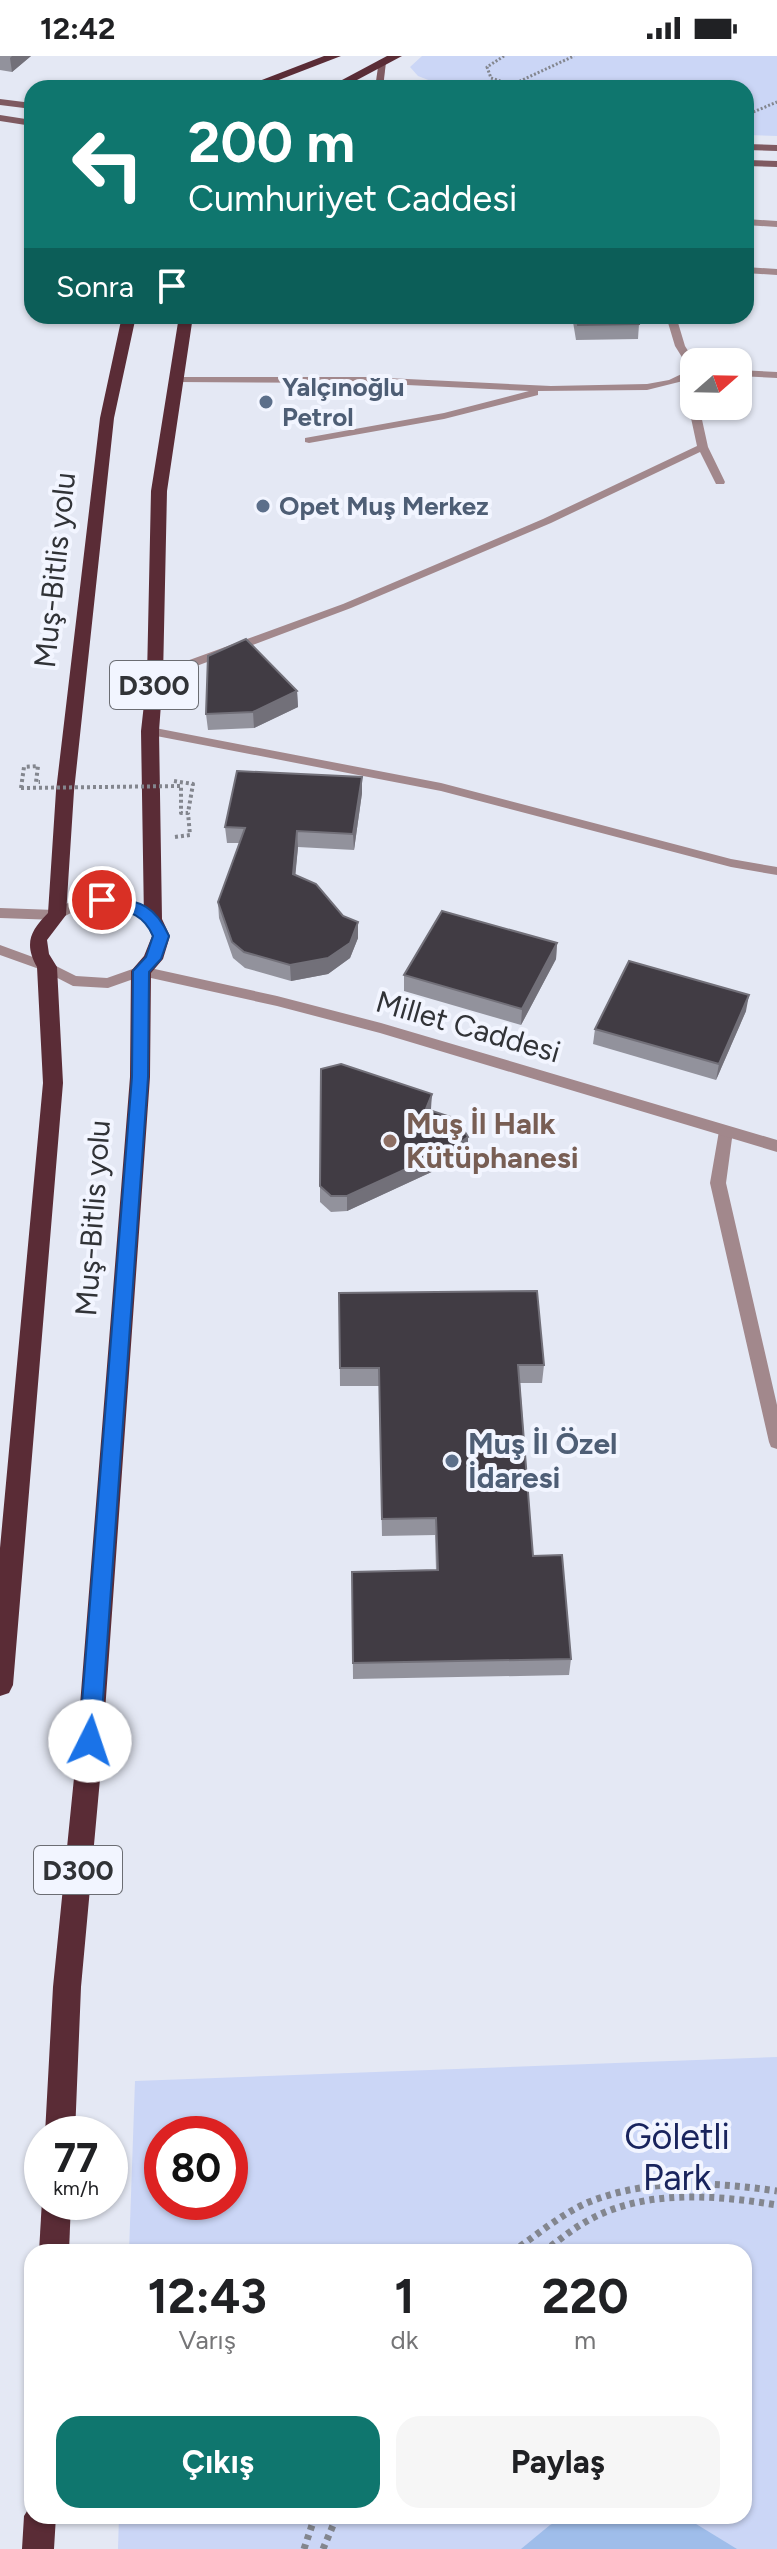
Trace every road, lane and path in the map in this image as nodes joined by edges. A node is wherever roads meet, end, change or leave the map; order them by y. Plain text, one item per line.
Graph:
1 (335, 56) edge
2 (396, 56) edge
3 (504, 56) edge
4 (574, 56) edge
5 (382, 62) junction
6 (269, 80) edge
7 (348, 80) edge
8 (380, 80) edge
9 (497, 80) edge
10 (523, 80) edge
11 (0, 102) edge
12 (777, 102) edge
13 (24, 105) edge
14 (754, 112) edge
15 (0, 118) edge
16 (24, 122) edge
17 (754, 147) edge
18 (777, 148) edge
19 (754, 163) edge
20 (777, 164) edge
21 (754, 223) edge
22 (777, 224) edge
23 (754, 271) edge
24 (777, 272) edge
25 (127, 324) edge
26 (185, 324) edge
27 (673, 324) edge
28 (681, 348) edge
29 (752, 374) edge
30 (777, 375) edge
31 (177, 379) junction
32 (680, 379) edge
33 (551, 389) junction
34 (699, 420) edge
35 (309, 440) dead end
36 (703, 447) junction
37 (720, 482) dead end
38 (155, 677) junction
39 (150, 731) junction
40 (36, 782) dead end
41 (193, 784) dead end
42 (188, 813) junction
43 (190, 835) dead end
44 (777, 871) edge
45 (0, 913) edge
46 (57, 915) junction
47 (153, 919) junction
48 (0, 950) edge
49 (47, 967) junction
50 (141, 971) junction
51 (726, 1131) junction
52 (777, 1146) edge
53 (777, 1442) edge
54 (1, 1654) edge
55 (0, 1685) edge
56 (61, 2116) edge
57 (777, 2191) edge
58 (777, 2205) edge
59 (55, 2220) edge
60 (54, 2244) edge
61 (525, 2244) edge
62 (555, 2244) edge
63 (40, 2524) edge
64 (312, 2524) edge
65 (334, 2524) edge
66 (38, 2549) edge
67 (304, 2549) edge
68 (323, 2549) edge

1 - 6 highway
2 - 5 highway
3 - 9 path
4 - 10 path
5 - 7 highway
5 - 8 main road
11 - 13 main road
12 - 14 path
15 - 16 main road
17 - 18 main road
19 - 20 main road
21 - 22 street
23 - 24 street
25 - 46 highway, Muş-Bitlis yolu / D300
26 - 31 highway, Muş-Bitlis yolu / D300
27 - 28 street
29 - 30 street
31 - 33 street
31 - 38 highway, Muş-Bitlis yolu / D300
32 - 33 street
33 - 35 street
34 - 36 street
36 - 37 street
36 - 38 street
38 - 39 highway, Muş-Bitlis yolu / D300
39 - 44 street
39 - 47 highway, Muş-Bitlis yolu / D300
40 - 42 path, bridge
41 - 42 path
42 - 43 path
45 - 46 street
46 - 47 street
46 - 49 highway, Muş-Bitlis yolu / D300
47 - 50 highway, Muş-Bitlis yolu / D300
48 - 49 street
49 - 50 street
49 - 54 highway, Muş-Bitlis yolu / D300
50 - 51 street, Millet Caddesi
50 - 56 highway, Muş-Bitlis yolu / D300
51 - 52 street, Millet Caddesi
51 - 53 street
54 - 55 highway, Muş-Bitlis yolu / D300
57 - 61 path
58 - 62 path
59 - 60 highway
63 - 66 highway
64 - 67 path
65 - 68 path

